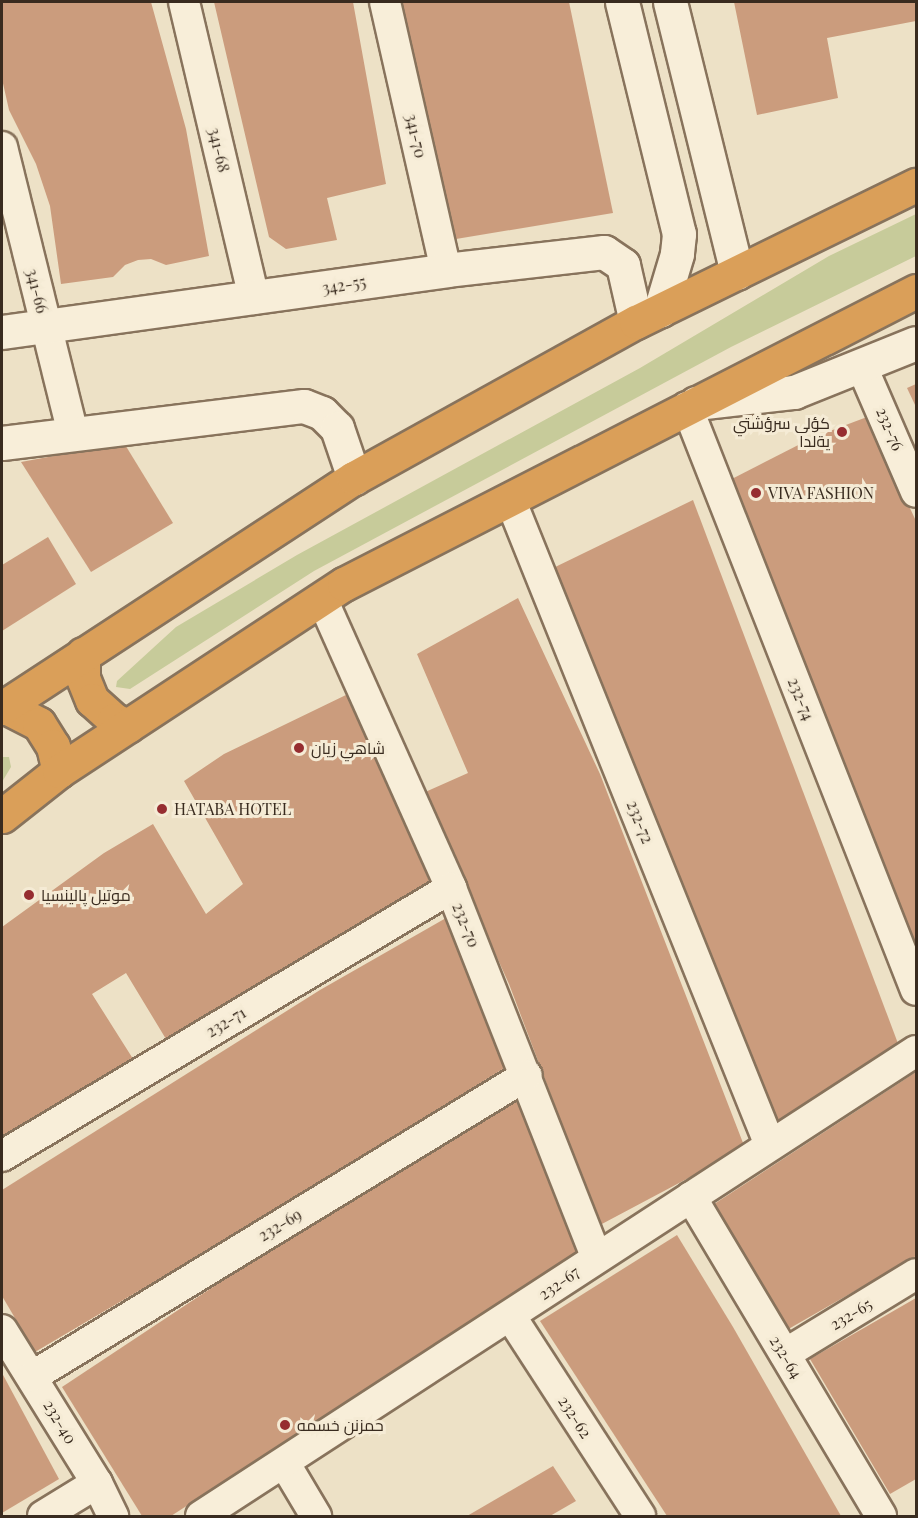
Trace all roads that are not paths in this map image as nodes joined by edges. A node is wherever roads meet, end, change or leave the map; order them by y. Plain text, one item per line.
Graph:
1 (184, 2) edge
2 (385, 2) edge
3 (622, 2) edge
4 (670, 2) edge
5 (2, 147) edge
6 (916, 185) edge
7 (446, 270) junction
8 (736, 273) junction
9 (916, 291) edge
10 (254, 299) junction
11 (648, 317) junction
12 (46, 327) junction
13 (2, 332) edge
14 (916, 343) edge
15 (862, 367) junction
16 (691, 405) junction
17 (73, 434) junction
18 (2, 443) edge
19 (354, 478) junction
20 (916, 492) edge
21 (510, 499) junction
22 (322, 599) junction
23 (83, 654) junction
24 (3, 707) edge
25 (128, 726) junction
26 (59, 771) junction
27 (2, 816) edge
28 (451, 888) junction
29 (916, 990) edge
30 (916, 1051) edge
31 (526, 1075) junction
32 (770, 1144) junction
33 (2, 1156) edge
34 (691, 1197) junction
35 (596, 1257) junction
36 (916, 1274) edge
37 (511, 1317) junction
38 (2, 1330) edge
39 (785, 1354) junction
40 (33, 1376) junction
41 (285, 1464) junction
42 (97, 1483) junction
43 (43, 1516) edge
44 (113, 1516) edge
45 (201, 1516) edge
46 (316, 1516) edge
47 (640, 1516) edge
48 (881, 1516) edge

1 - 10 street, 341-68
2 - 7 street, 341-70
3 - 11 street
4 - 8 street
5 - 12 street, 341-66
6 - 8 highway
7 - 10 street, 342-55
7 - 11 street, 342-55
8 - 11 highway
9 - 16 highway
10 - 12 street, 342-55
11 - 19 highway
12 - 13 street, 342-55
12 - 17 street, 341-66
14 - 15 street
15 - 16 street
15 - 20 street, 232-76
16 - 21 highway
16 - 29 street, 232-74
17 - 18 street
17 - 19 street
19 - 23 highway
21 - 22 highway
21 - 32 street, 232-72
22 - 25 highway
22 - 28 street, 232-70
23 - 24 highway
23 - 25 highway
24 - 26 highway
25 - 26 highway
26 - 27 highway
28 - 31 street, 232-70
28 - 33 street, 232-71
30 - 32 street, 232-67
31 - 35 street, 232-70
31 - 40 street, 232-69
32 - 34 street, 232-67
34 - 35 street, 232-67
34 - 39 street, 232-64
35 - 37 street, 232-67
36 - 39 street, 232-65
37 - 41 street, 232-67
37 - 47 street, 232-62
38 - 40 street, 232-40
39 - 48 street, 232-64
40 - 42 street, 232-40
41 - 45 street, 232-67
41 - 46 street
42 - 43 street
42 - 44 street, 232-40

